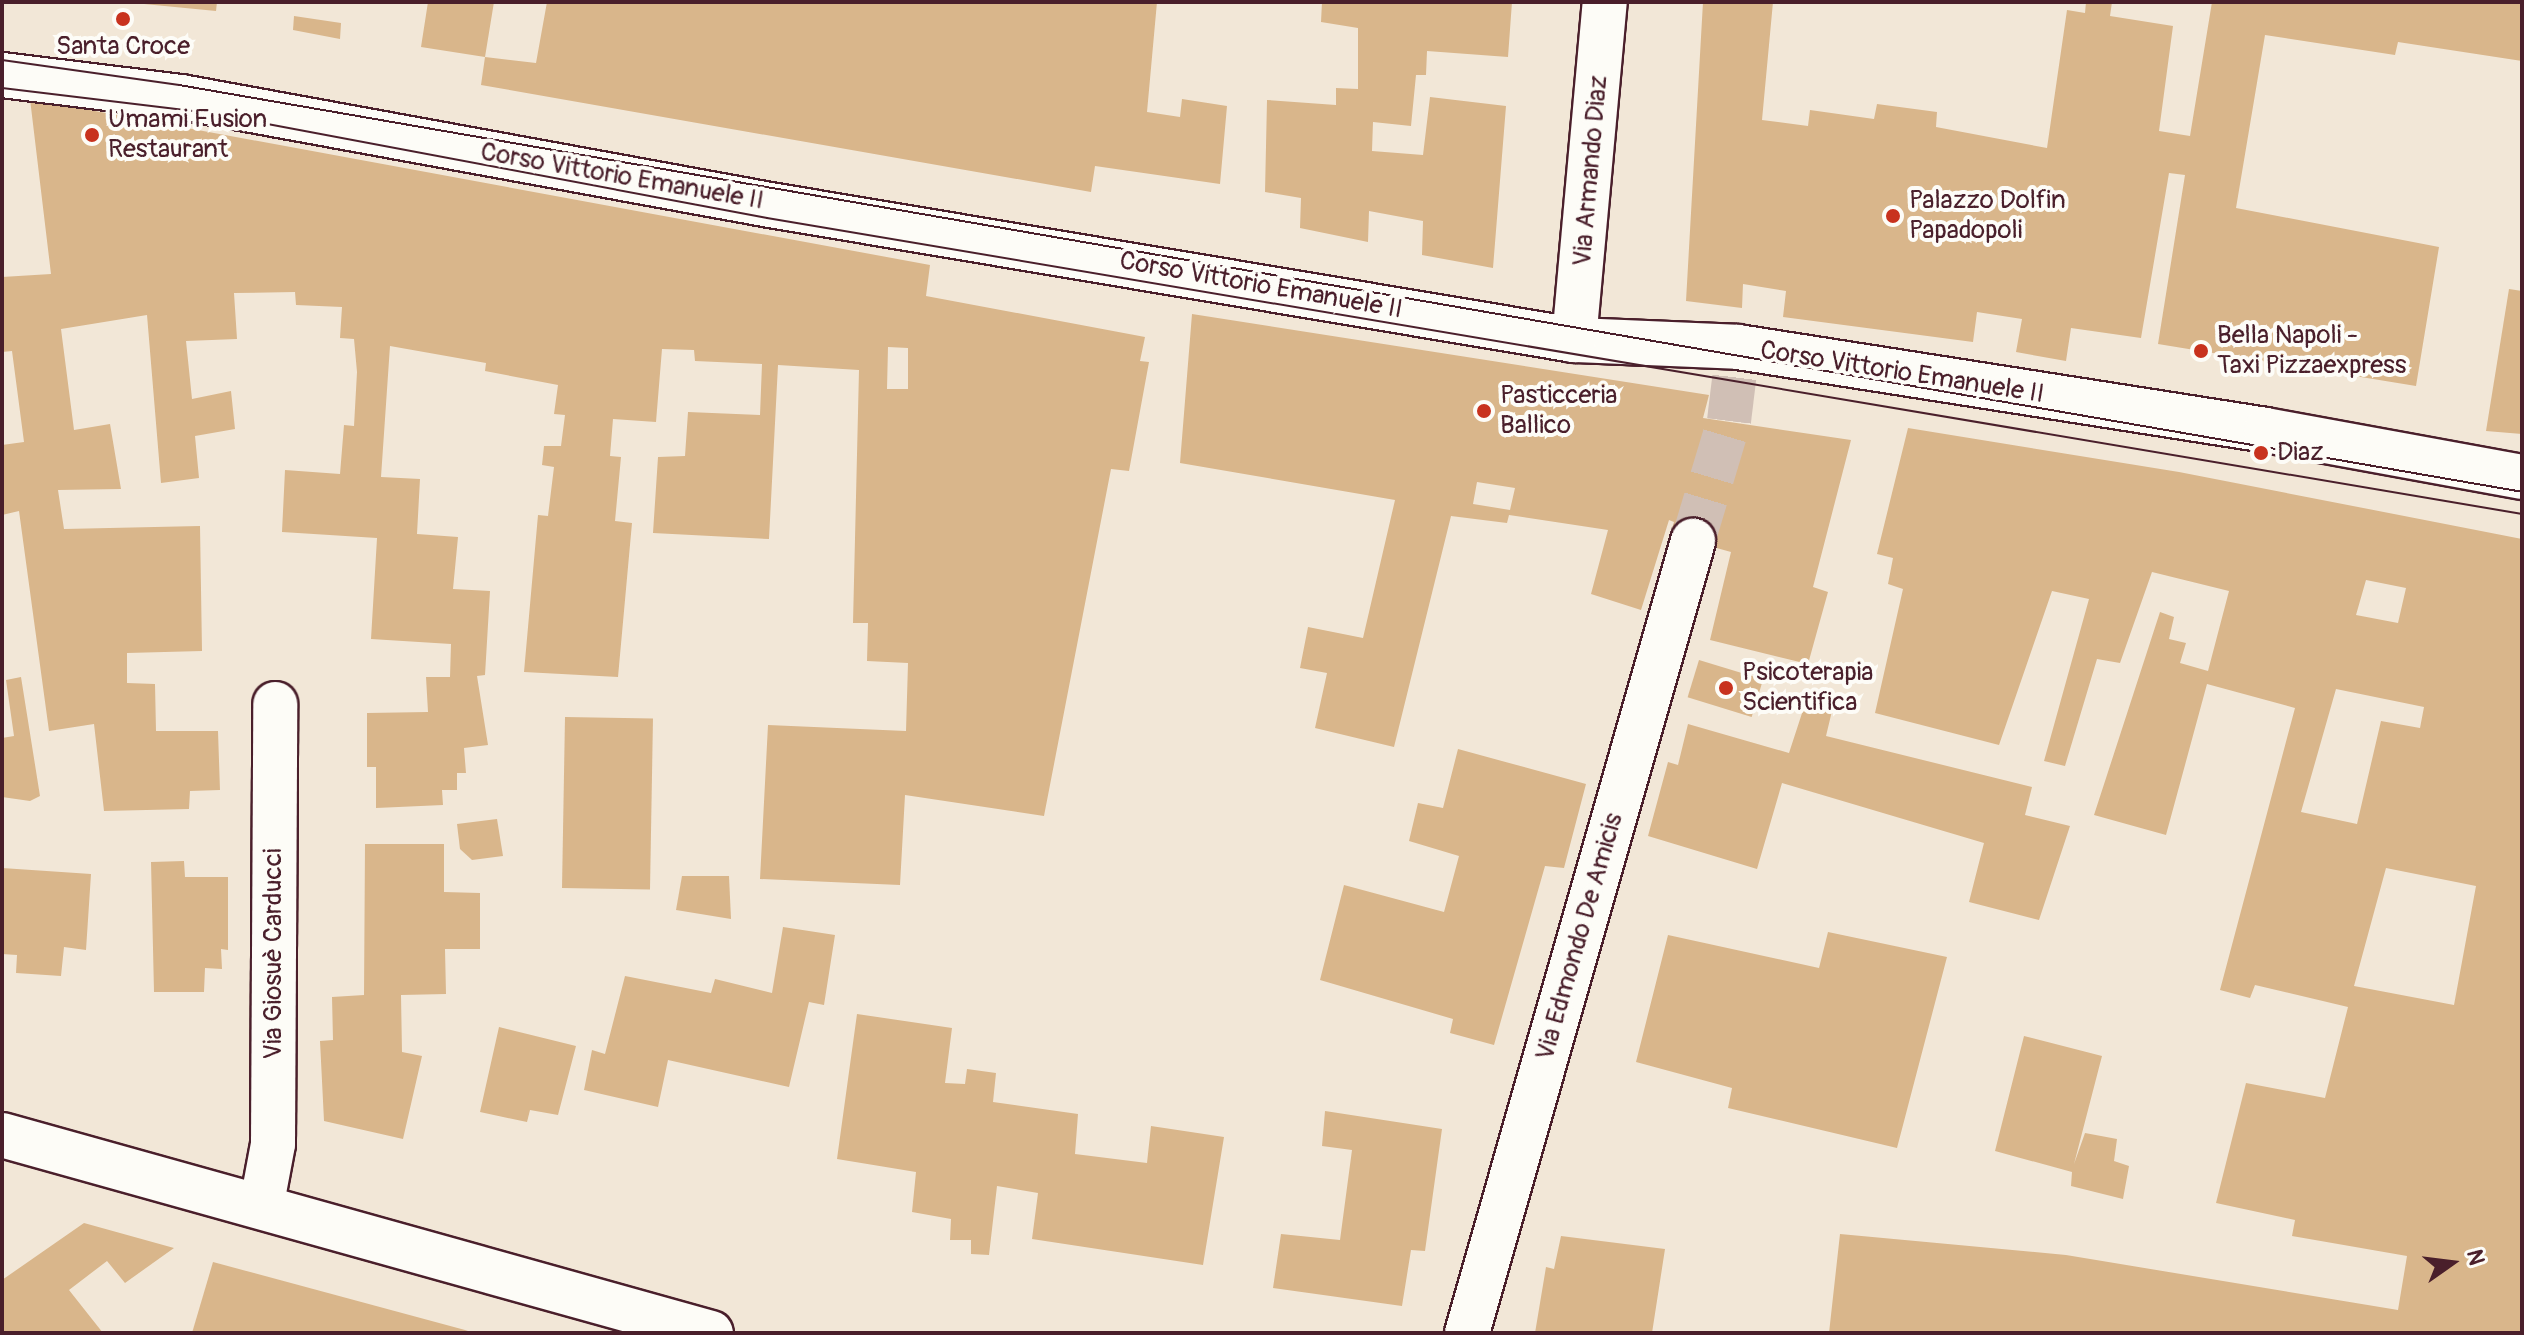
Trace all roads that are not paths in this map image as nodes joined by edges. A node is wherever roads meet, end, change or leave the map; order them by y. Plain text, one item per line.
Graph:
1 (1605, 2) edge
2 (2, 75) edge
3 (1574, 340) junction
4 (2522, 477) edge
5 (1693, 541) tunnel mouth
6 (275, 704) dead end
7 (2, 1135) edge
8 (262, 1203) junction
9 (672, 1326) edge
10 (711, 1333) edge
11 (1467, 1333) edge

1 - 3 street, Via Armando Diaz
2 - 3 street, Corso Vittorio Emanuele II
3 - 4 street, Corso Vittorio Emanuele II
5 - 11 street, Via Edmondo De Amicis
6 - 8 street, Via Giosuè Carducci
7 - 8 street
8 - 9 street
9 - 10 street

